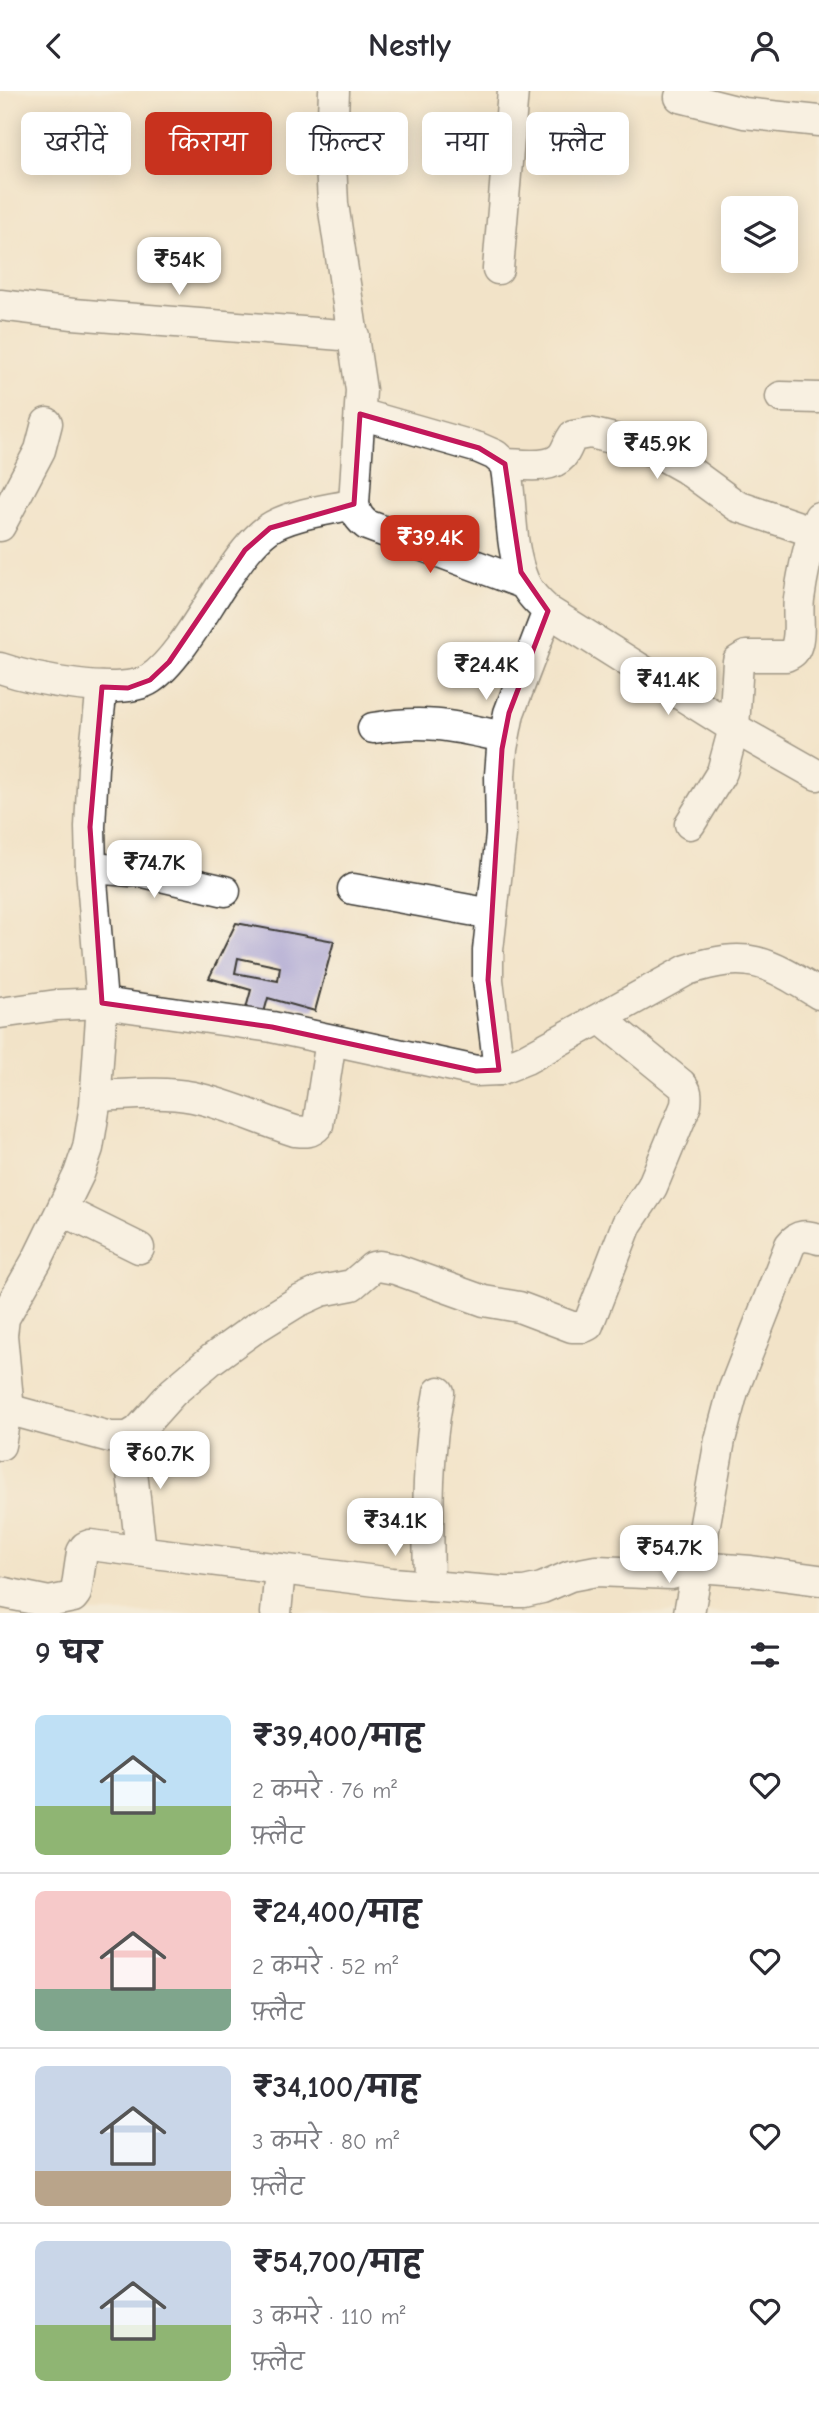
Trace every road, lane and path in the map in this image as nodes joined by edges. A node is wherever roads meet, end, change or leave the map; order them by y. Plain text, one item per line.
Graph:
1 (334, 91) edge
2 (513, 91) edge
3 (680, 97) dead end
4 (819, 121) edge
5 (498, 268) dead end
6 (0, 305) edge
7 (354, 336) junction
8 (781, 397) dead end
9 (819, 398) edge
10 (360, 414) junction
11 (47, 423) dead end
12 (505, 464) junction
13 (355, 504) junction
14 (816, 524) edge
15 (0, 526) edge
16 (811, 577) edge
17 (524, 584) junction
18 (548, 611) junction
19 (0, 668) edge
20 (102, 687) junction
21 (373, 728) dead end
22 (734, 728) junction
23 (504, 737) junction
24 (817, 775) dead end
25 (690, 824) dead end
26 (91, 868) junction
27 (353, 889) dead end
28 (225, 891) dead end
29 (492, 914) junction
30 (819, 994) edge
31 (102, 1003) junction
32 (0, 1013) edge
33 (601, 1019) junction
34 (331, 1040) junction
35 (499, 1070) junction
36 (96, 1096) junction
37 (62, 1210) junction
38 (819, 1239) edge
39 (139, 1248) dead end
40 (10, 1287) edge
41 (439, 1392) dead end
42 (7, 1409) junction
43 (128, 1437) junction
44 (0, 1445) edge
45 (141, 1551) junction
46 (698, 1567) junction
47 (279, 1569) junction
48 (819, 1580) edge
49 (429, 1586) junction
50 (0, 1592) edge
51 (523, 1602) edge
52 (57, 1607) edge
53 (276, 1613) edge
54 (689, 1613) edge

1 - 7 street
2 - 5 street
3 - 4 street
6 - 7 street
7 - 10 street
8 - 9 street
10 - 12 street
10 - 13 street
11 - 15 street
12 - 14 street
12 - 17 street
13 - 17 street
13 - 20 street
14 - 16 street
16 - 22 street
17 - 18 street
18 - 22 street
18 - 23 street
19 - 20 street
20 - 26 street
21 - 23 street
22 - 24 street
22 - 25 street
23 - 29 street
26 - 28 street
26 - 31 street
27 - 29 street
29 - 35 street
30 - 33 street
31 - 32 street
31 - 34 street
31 - 36 street
33 - 35 street
33 - 43 street
34 - 35 street
34 - 36 street
36 - 37 street
37 - 39 street
37 - 40 street
38 - 46 street
40 - 42 street
41 - 49 street
42 - 43 street
42 - 44 street
43 - 45 street
45 - 47 street
45 - 52 street
46 - 48 street
46 - 51 street
46 - 54 street
47 - 49 street
47 - 53 street
49 - 51 street
50 - 52 street

